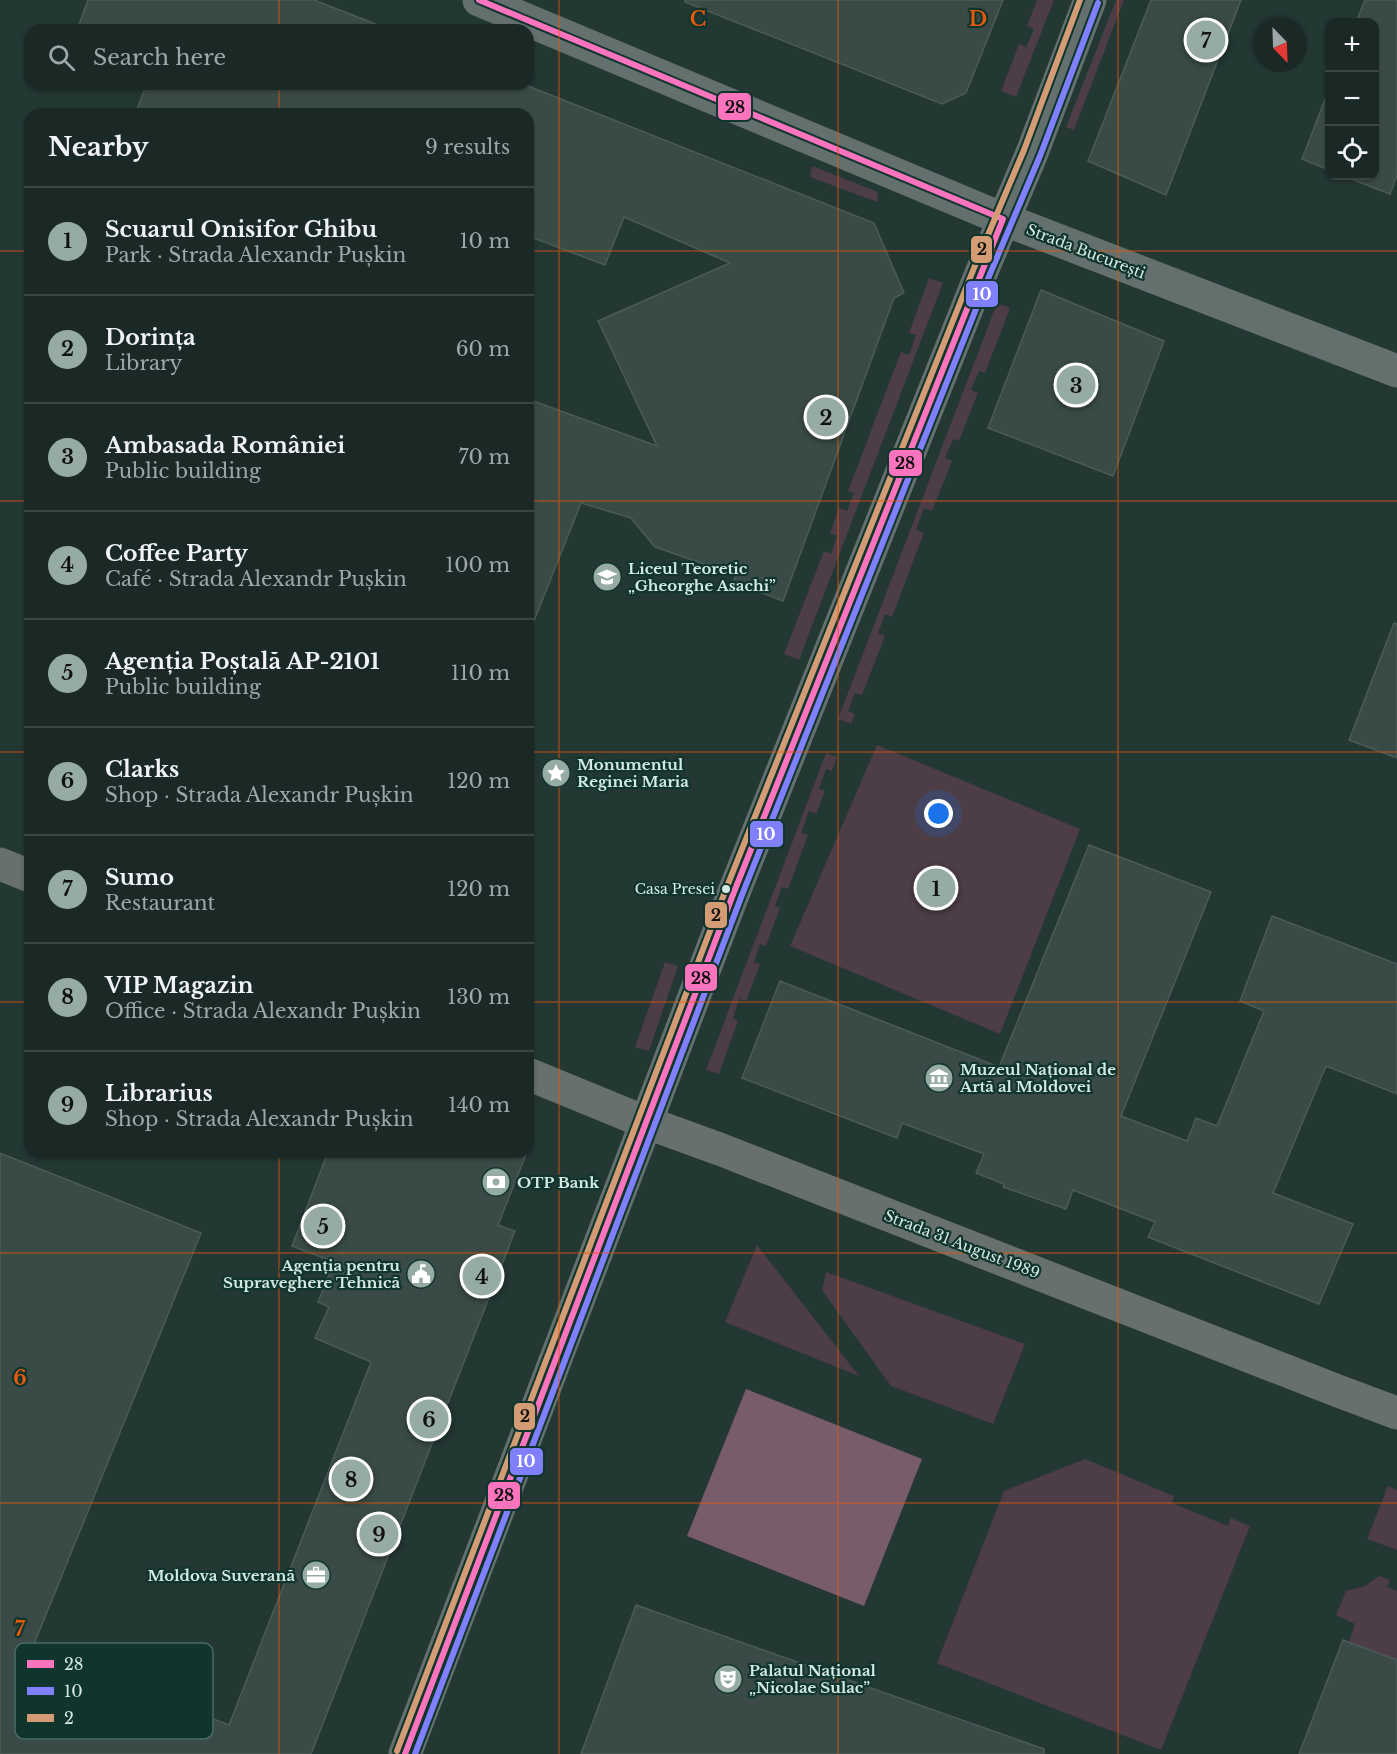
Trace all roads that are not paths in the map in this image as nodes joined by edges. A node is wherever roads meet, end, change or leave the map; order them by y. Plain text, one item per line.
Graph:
1 (479, 0) edge
2 (1090, 0) edge
3 (1003, 219) junction
4 (1397, 371) edge
5 (0, 864) edge
6 (24, 874) edge
7 (534, 1076) edge
8 (645, 1122) junction
9 (1397, 1413) edge
10 (405, 1754) edge

1 - 3 main road, Strada București
2 - 3 main road
3 - 4 main road, Strada București
3 - 8 main road
5 - 6 street
7 - 8 street, Strada 31 August 1989
8 - 9 street, Strada 31 August 1989
8 - 10 main road

